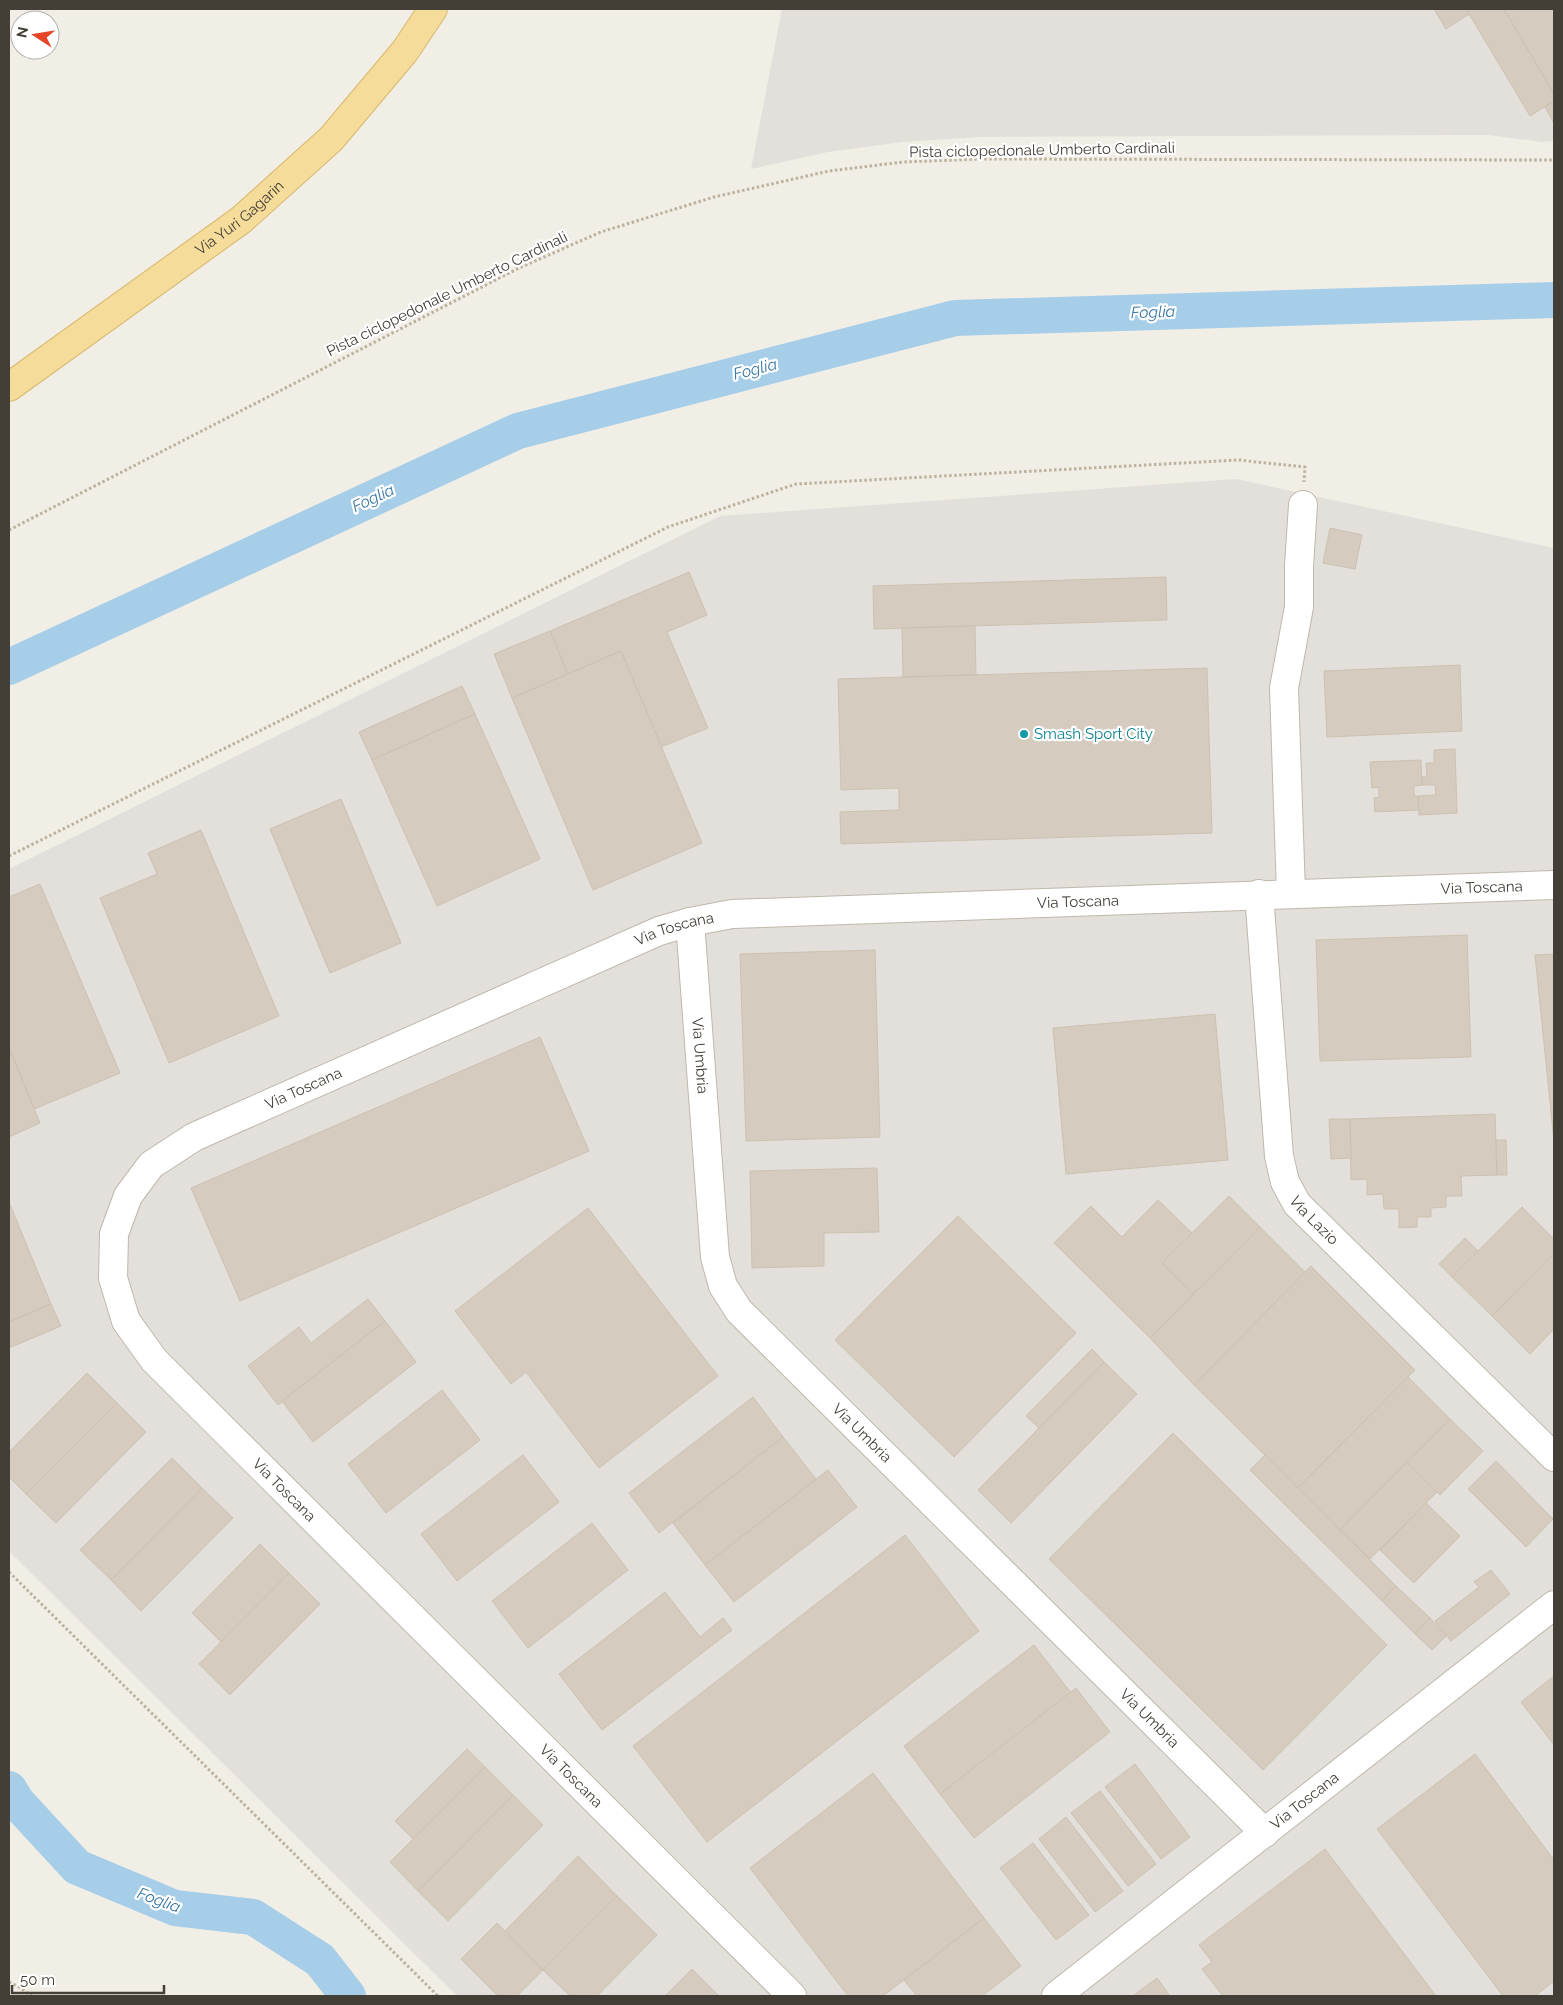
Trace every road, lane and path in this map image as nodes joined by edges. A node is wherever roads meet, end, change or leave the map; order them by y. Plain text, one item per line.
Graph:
1 (433, 9) edge
2 (1554, 160) edge
3 (9, 387) edge
4 (1303, 505) joint
5 (9, 530) edge
6 (9, 856) edge
7 (1554, 885) edge
8 (1291, 893) junction
9 (1258, 894) junction
10 (690, 922) junction
11 (1554, 1457) edge
12 (9, 1572) edge
13 (1554, 1605) edge
14 (1265, 1833) junction
15 (9, 1982) edge
16 (32, 1996) edge
17 (438, 1996) edge
18 (792, 1996) edge
19 (1056, 1996) edge

1 - 3 main road, Via Yuri Gagarin
2 - 5 path, Pista ciclopedonale Umberto Cardinali
4 - 6 path
4 - 8 street
7 - 8 street, Via Toscana
8 - 9 street, Via Toscana
9 - 10 street, Via Toscana
9 - 11 street, Via Lazio
10 - 14 street, Via Umbria
10 - 18 street, Via Toscana
12 - 17 path
13 - 14 street, Via Toscana
14 - 19 street, Via Toscana
15 - 16 path

